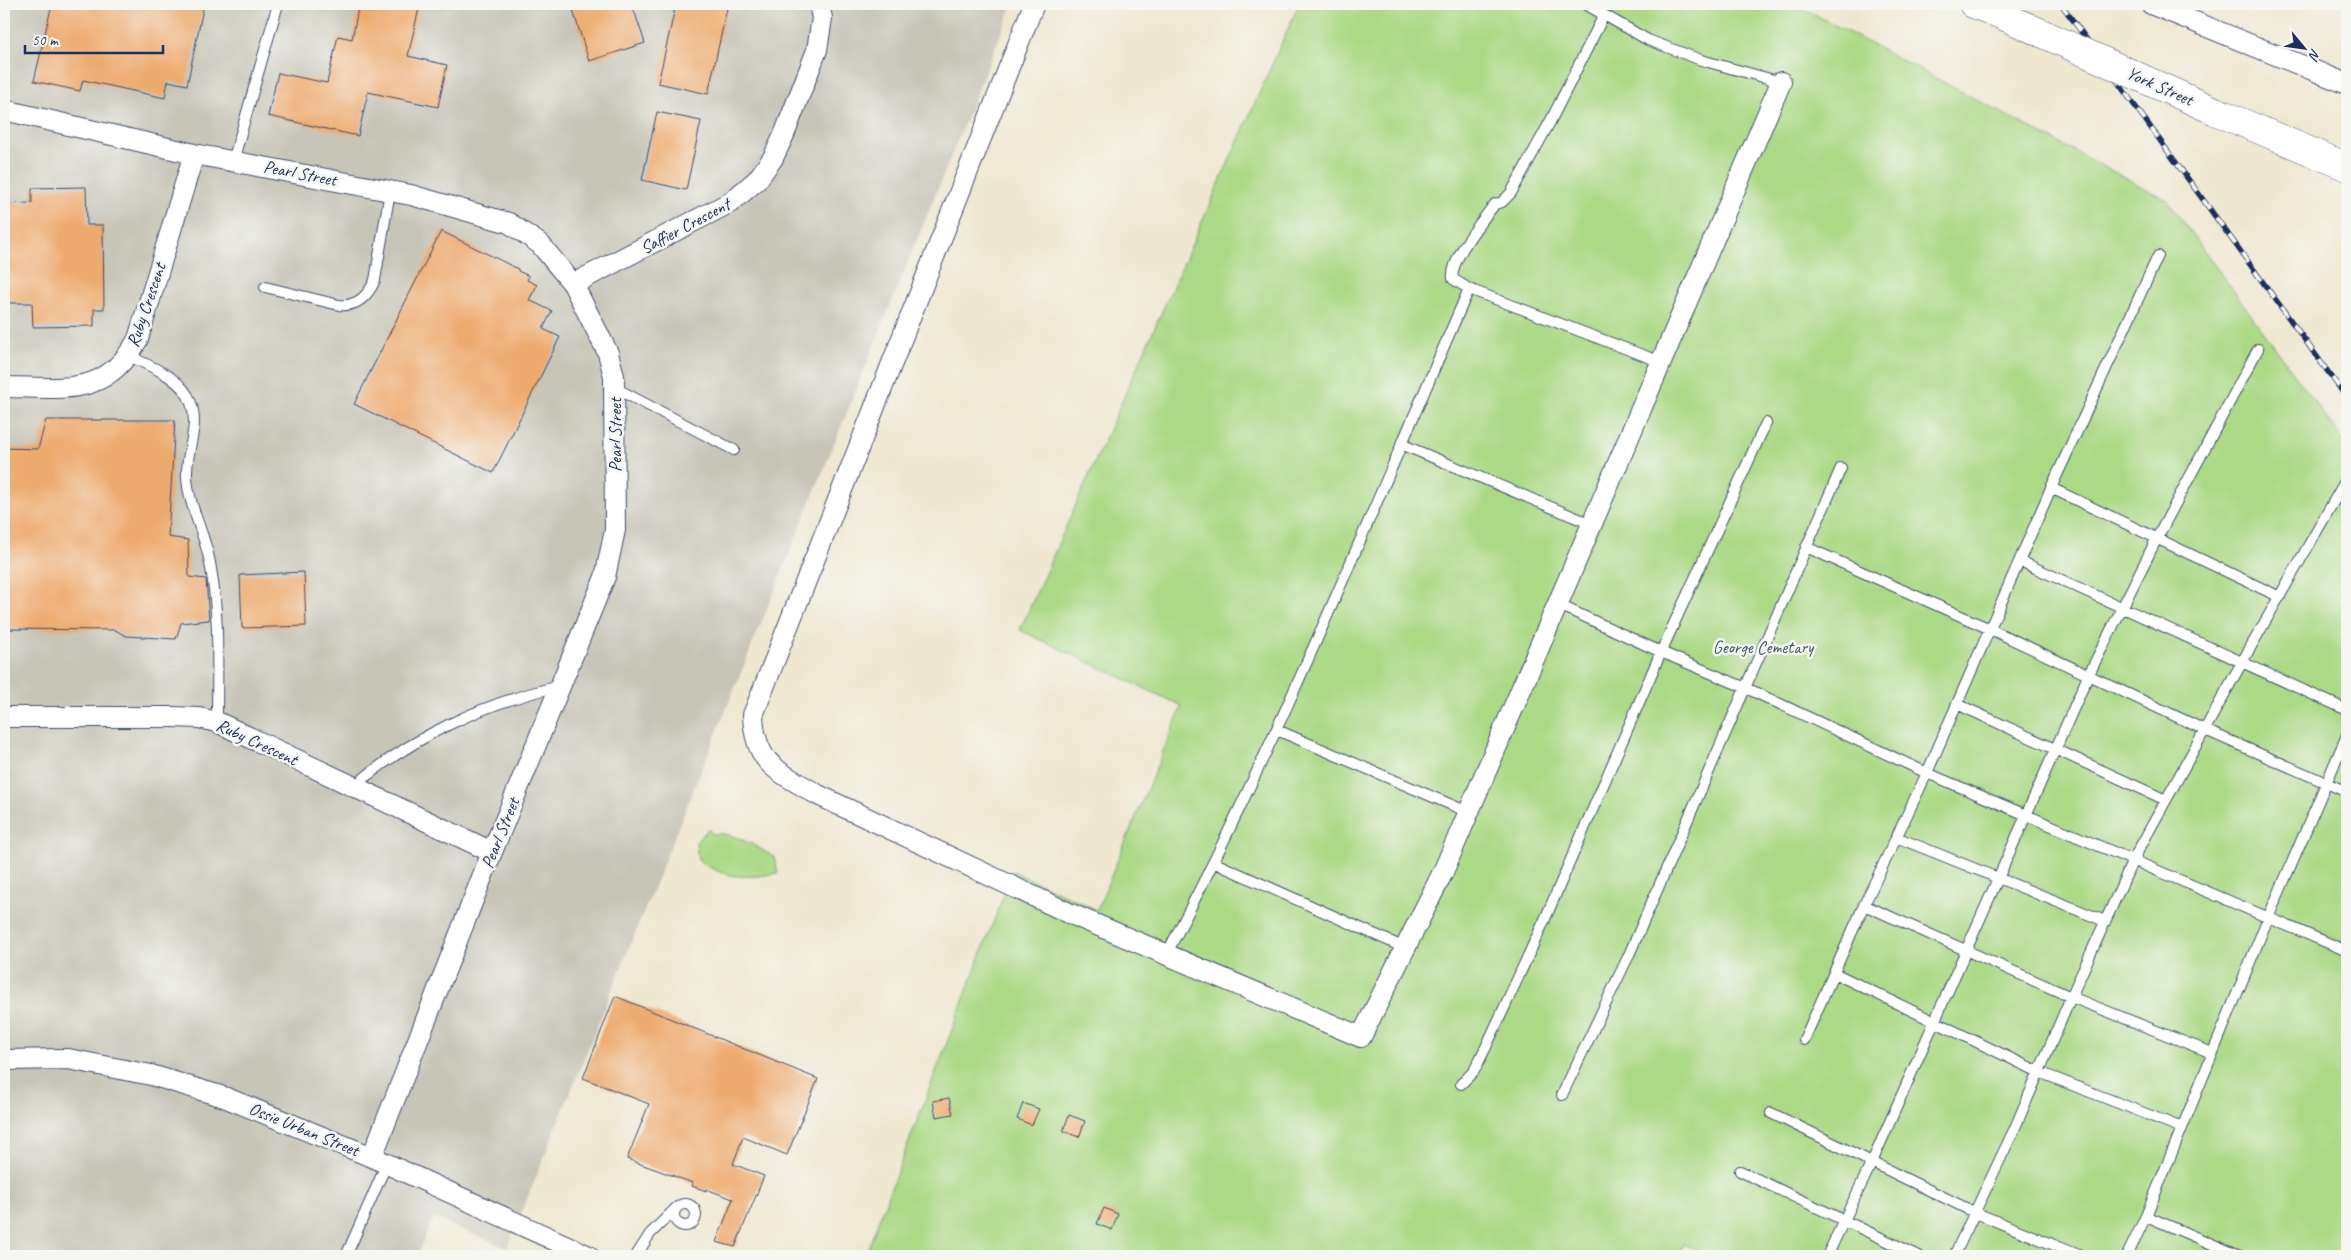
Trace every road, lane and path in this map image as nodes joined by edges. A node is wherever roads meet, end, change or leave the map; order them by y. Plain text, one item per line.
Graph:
1 (278, 4) edge
2 (819, 4) edge
3 (1034, 4) edge
4 (1585, 4) edge
5 (1973, 4) edge
6 (2151, 4) edge
7 (1604, 15) junction
8 (1781, 82) joint
9 (2347, 84) edge
10 (4, 110) edge
11 (194, 154) junction
12 (233, 161) junction
13 (2347, 167) edge
14 (390, 191) junction
15 (2158, 256) dead end
16 (573, 284) junction
17 (265, 287) dead end
18 (1469, 289) junction
19 (2258, 349) dead end
20 (129, 356) junction
21 (1661, 362) junction
22 (4, 387) edge
23 (615, 388) junction
24 (1766, 423) dead end
25 (1401, 444) junction
26 (734, 450) dead end
27 (1841, 468) dead end
28 (2347, 478) edge
29 (2051, 488) junction
30 (1591, 524) junction
31 (2157, 538) junction
32 (1806, 547) junction
33 (2020, 561) junction
34 (2280, 597) junction
35 (1556, 604) junction
36 (2122, 608) junction
37 (1990, 629) junction
38 (1661, 652) junction
39 (2241, 664) junction
40 (2088, 676) junction
41 (562, 685) junction
42 (1746, 688) junction
43 (1957, 704) junction
44 (2347, 710) edge
45 (4, 716) edge
46 (217, 722) junction
47 (1277, 730) junction
48 (2205, 730) junction
49 (2347, 735) edge
50 (2055, 750) junction
51 (1927, 773) junction
52 (2327, 782) junction
53 (353, 787) junction
54 (2347, 792) edge
55 (2166, 800) junction
56 (1468, 812) junction
57 (2027, 814) junction
58 (1896, 837) junction
59 (492, 852) junction
60 (2133, 860) junction
61 (1214, 863) junction
62 (1999, 879) junction
63 (1864, 905) junction
64 (2268, 918) junction
65 (2105, 921) junction
66 (1405, 948) junction
67 (1966, 950) junction
68 (2347, 951) edge
69 (1166, 955) junction
70 (1834, 973) junction
71 (2070, 997) junction
72 (1935, 1020) junction
73 (1804, 1040) dead end
74 (2212, 1053) junction
75 (4, 1060) edge
76 (2039, 1072) junction
77 (1461, 1084) dead end
78 (1562, 1095) dead end
79 (1770, 1113) dead end
80 (2182, 1128) junction
81 (380, 1160) junction
82 (1872, 1162) junction
83 (1740, 1171) dead end
84 (676, 1208) dead end
85 (1976, 1213) junction
86 (2146, 1216) junction
87 (1844, 1220) junction
88 (346, 1256) edge
89 (589, 1256) edge
90 (636, 1256) edge
91 (1826, 1256) edge
92 (1918, 1256) edge
93 (1954, 1256) edge
94 (2081, 1256) edge
95 (2127, 1256) edge
96 (2240, 1256) edge

1 - 12 lane
2 - 16 street, Saffier Crescent
3 - 69 street
4 - 7 lane
5 - 13 main road, York Street, bridge
6 - 9 street
7 - 8 lane
7 - 18 lane
8 - 21 street
10 - 11 street, Pearl Street
11 - 12 street, Pearl Street
11 - 20 street, Ruby Crescent
12 - 14 street, Pearl Street
14 - 16 street, Pearl Street
14 - 17 lane
15 - 29 lane
16 - 23 street, Pearl Street
18 - 21 lane
18 - 25 lane
19 - 31 lane
20 - 22 street, Ruby Crescent
20 - 46 lane
21 - 30 street
23 - 26 lane
23 - 41 street, Pearl Street
24 - 38 lane
25 - 30 lane
25 - 47 lane
27 - 32 lane
28 - 34 lane
29 - 31 lane
29 - 33 lane
30 - 35 street
31 - 34 lane
31 - 36 lane
32 - 37 lane
32 - 42 lane
33 - 36 lane
33 - 37 lane
34 - 39 lane
35 - 38 lane
35 - 56 street
36 - 39 lane
36 - 40 lane
37 - 40 lane
37 - 43 lane
38 - 42 lane
38 - 77 lane
39 - 44 lane
39 - 48 lane
40 - 48 lane
40 - 50 lane
41 - 53 lane
41 - 59 street, Pearl Street
42 - 51 lane
42 - 78 lane
43 - 50 lane
43 - 51 lane
45 - 46 street, Ruby Crescent
46 - 53 street, Ruby Crescent
47 - 56 lane
47 - 61 lane
48 - 52 lane
48 - 55 lane
49 - 52 lane
50 - 55 lane
50 - 57 lane
51 - 57 lane
51 - 58 lane
52 - 54 lane
52 - 64 lane
53 - 59 street, Ruby Crescent
55 - 60 lane
56 - 66 street
57 - 60 lane
57 - 62 lane
58 - 62 lane
58 - 63 lane
59 - 81 street, Pearl Street
60 - 64 lane
60 - 65 lane
61 - 66 lane
61 - 69 lane
62 - 65 lane
62 - 67 lane
63 - 67 lane
63 - 70 lane
64 - 68 lane
64 - 74 lane
65 - 71 lane
66 - 69 street
67 - 71 lane
67 - 72 lane
70 - 72 lane
70 - 73 lane
71 - 74 lane
71 - 76 lane
72 - 76 lane
72 - 82 lane
74 - 80 lane
75 - 81 street, Ossie Urban Street
76 - 80 lane
76 - 85 lane
79 - 82 lane
80 - 86 lane
81 - 88 lane
81 - 89 street, Ossie Urban Street
82 - 85 lane
82 - 87 lane
83 - 87 lane
84 - 90 lane
85 - 93 lane
85 - 94 lane
86 - 95 lane
86 - 96 lane
87 - 91 lane
87 - 92 lane

